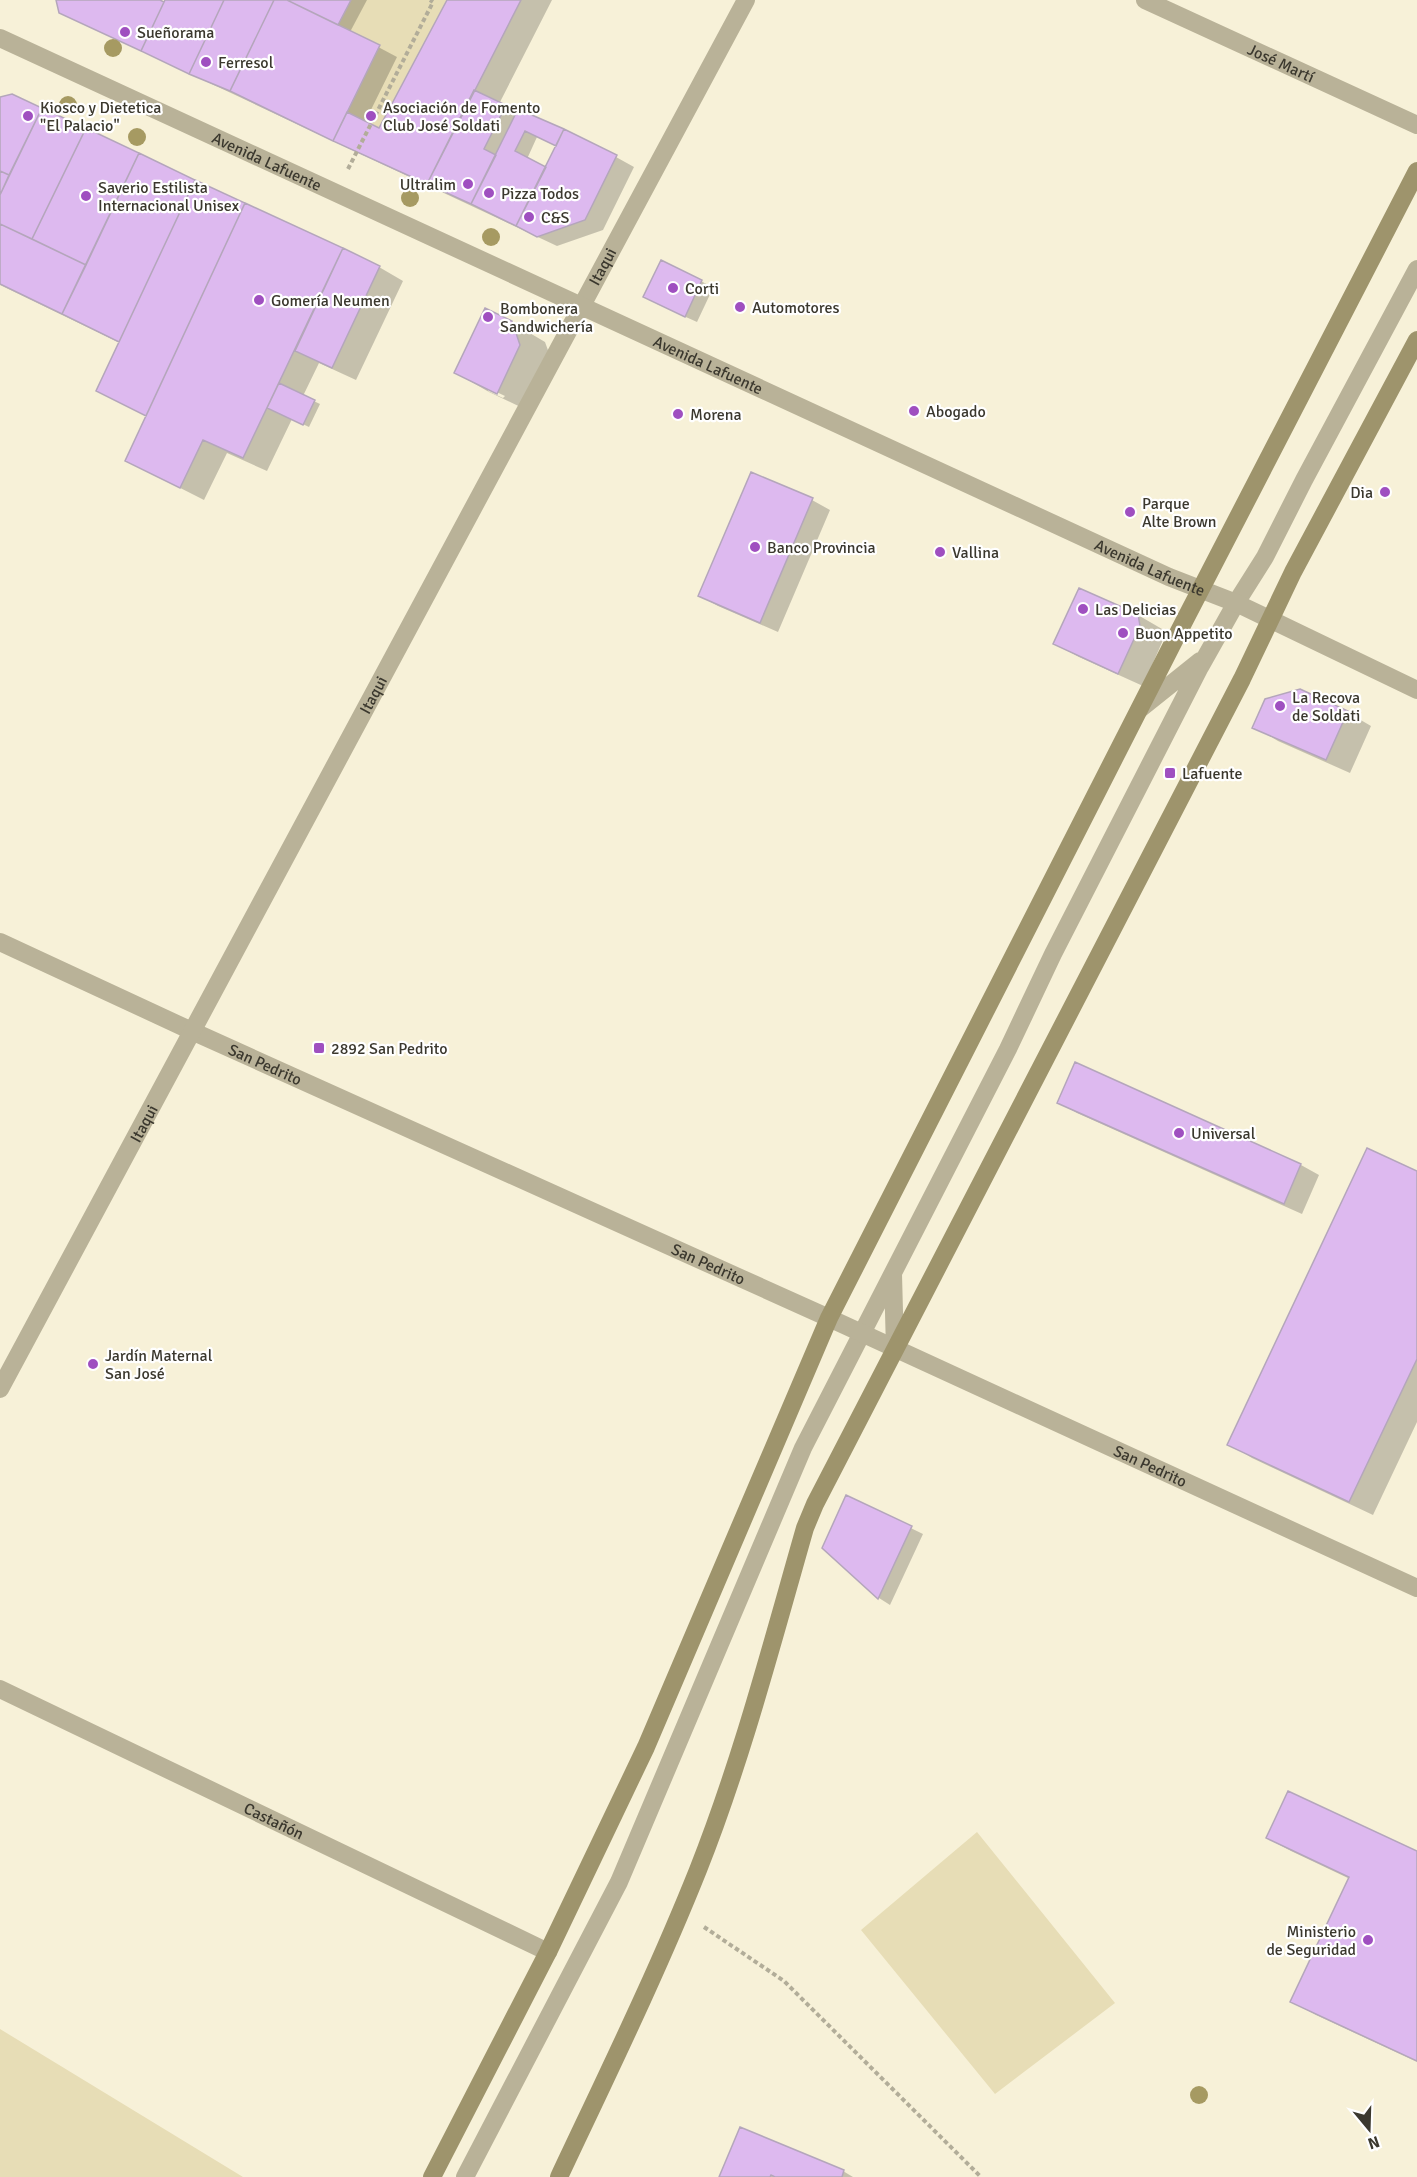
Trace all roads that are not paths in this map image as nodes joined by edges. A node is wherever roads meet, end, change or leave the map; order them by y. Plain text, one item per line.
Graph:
1 (746, 0) edge
2 (1145, 0) edge
3 (0, 38) edge
4 (1417, 125) edge
5 (1417, 171) edge
6 (1417, 269) edge
7 (580, 305) junction
8 (1417, 340) edge
9 (1201, 590) junction
10 (1236, 603) junction
11 (1270, 621) junction
12 (1206, 656) junction
13 (1417, 690) edge
14 (1140, 709) junction
15 (0, 942) edge
16 (194, 1032) junction
17 (893, 1272) junction
18 (829, 1318) junction
19 (860, 1334) junction
20 (895, 1350) junction
21 (0, 1389) edge
22 (1417, 1588) edge
23 (0, 1689) edge
24 (548, 1952) junction
25 (432, 2177) edge
26 (465, 2177) edge
27 (560, 2177) edge

1 - 7 street, Itaqui
2 - 4 street, José Martí
3 - 7 street, Avenida Lafuente
5 - 9 main road
6 - 10 street
7 - 9 street, Avenida Lafuente
7 - 16 street, Itaqui
8 - 11 main road
9 - 10 street, Avenida Lafuente
9 - 14 main road
10 - 11 street, Avenida Lafuente
10 - 12 street
11 - 13 street, Avenida Lafuente
11 - 20 main road
12 - 14 street
12 - 17 street
14 - 18 main road
15 - 16 street, San Pedrito
16 - 18 street, San Pedrito
16 - 21 street, Itaqui
17 - 19 street
17 - 20 street
18 - 19 street, San Pedrito
18 - 24 main road
19 - 20 street, San Pedrito
19 - 26 street
20 - 22 street, San Pedrito
20 - 27 main road
23 - 24 street, Castañón
24 - 25 main road

